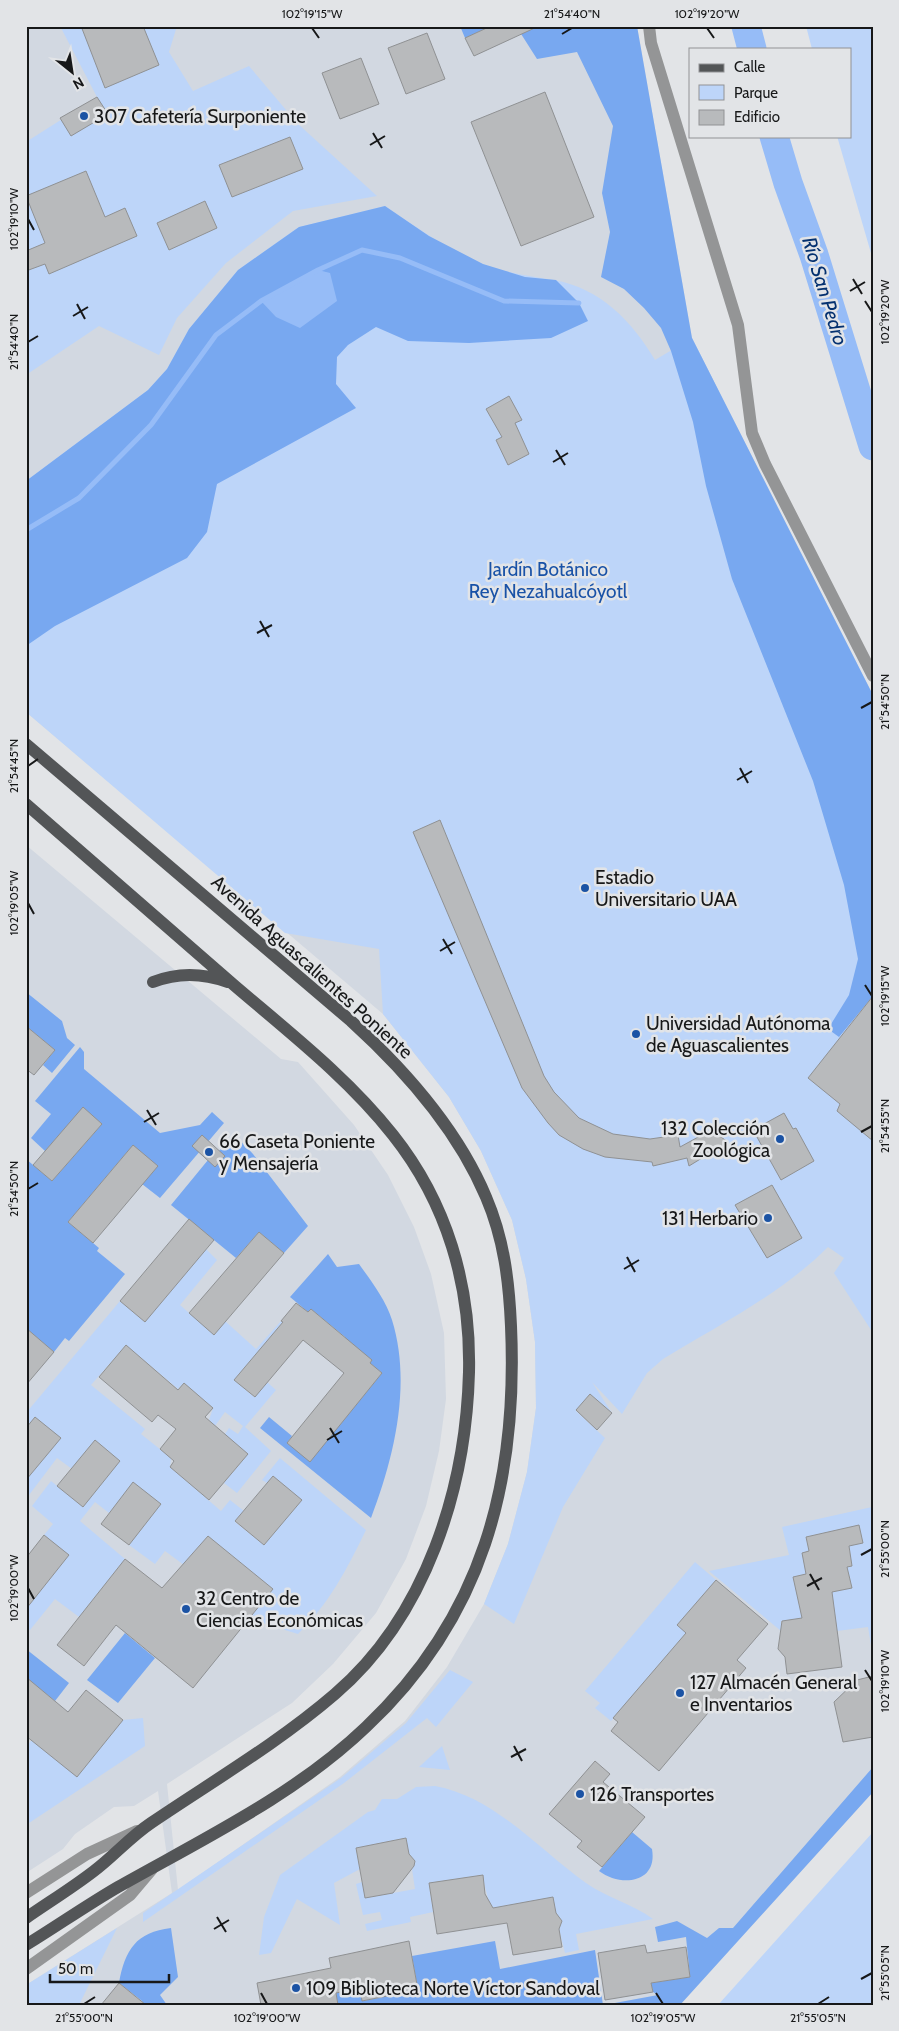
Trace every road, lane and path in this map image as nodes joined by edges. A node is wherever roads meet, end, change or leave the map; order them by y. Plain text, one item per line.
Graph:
1 (649, 26) edge
2 (873, 676) edge
3 (26, 744) edge
4 (26, 804) edge
5 (153, 982) dead end
6 (234, 985) junction
7 (139, 1830) junction
8 (152, 1869) junction
9 (26, 1893) edge
10 (26, 1918) edge
11 (26, 1945) edge
12 (26, 1969) edge

1 - 2 street
3 - 8 main road, Avenida Aguascalientes Poniente
4 - 6 main road
5 - 6 main road
6 - 7 main road
7 - 9 street
7 - 10 main road
8 - 11 main road, Avenida Aguascalientes Poniente
8 - 12 street

